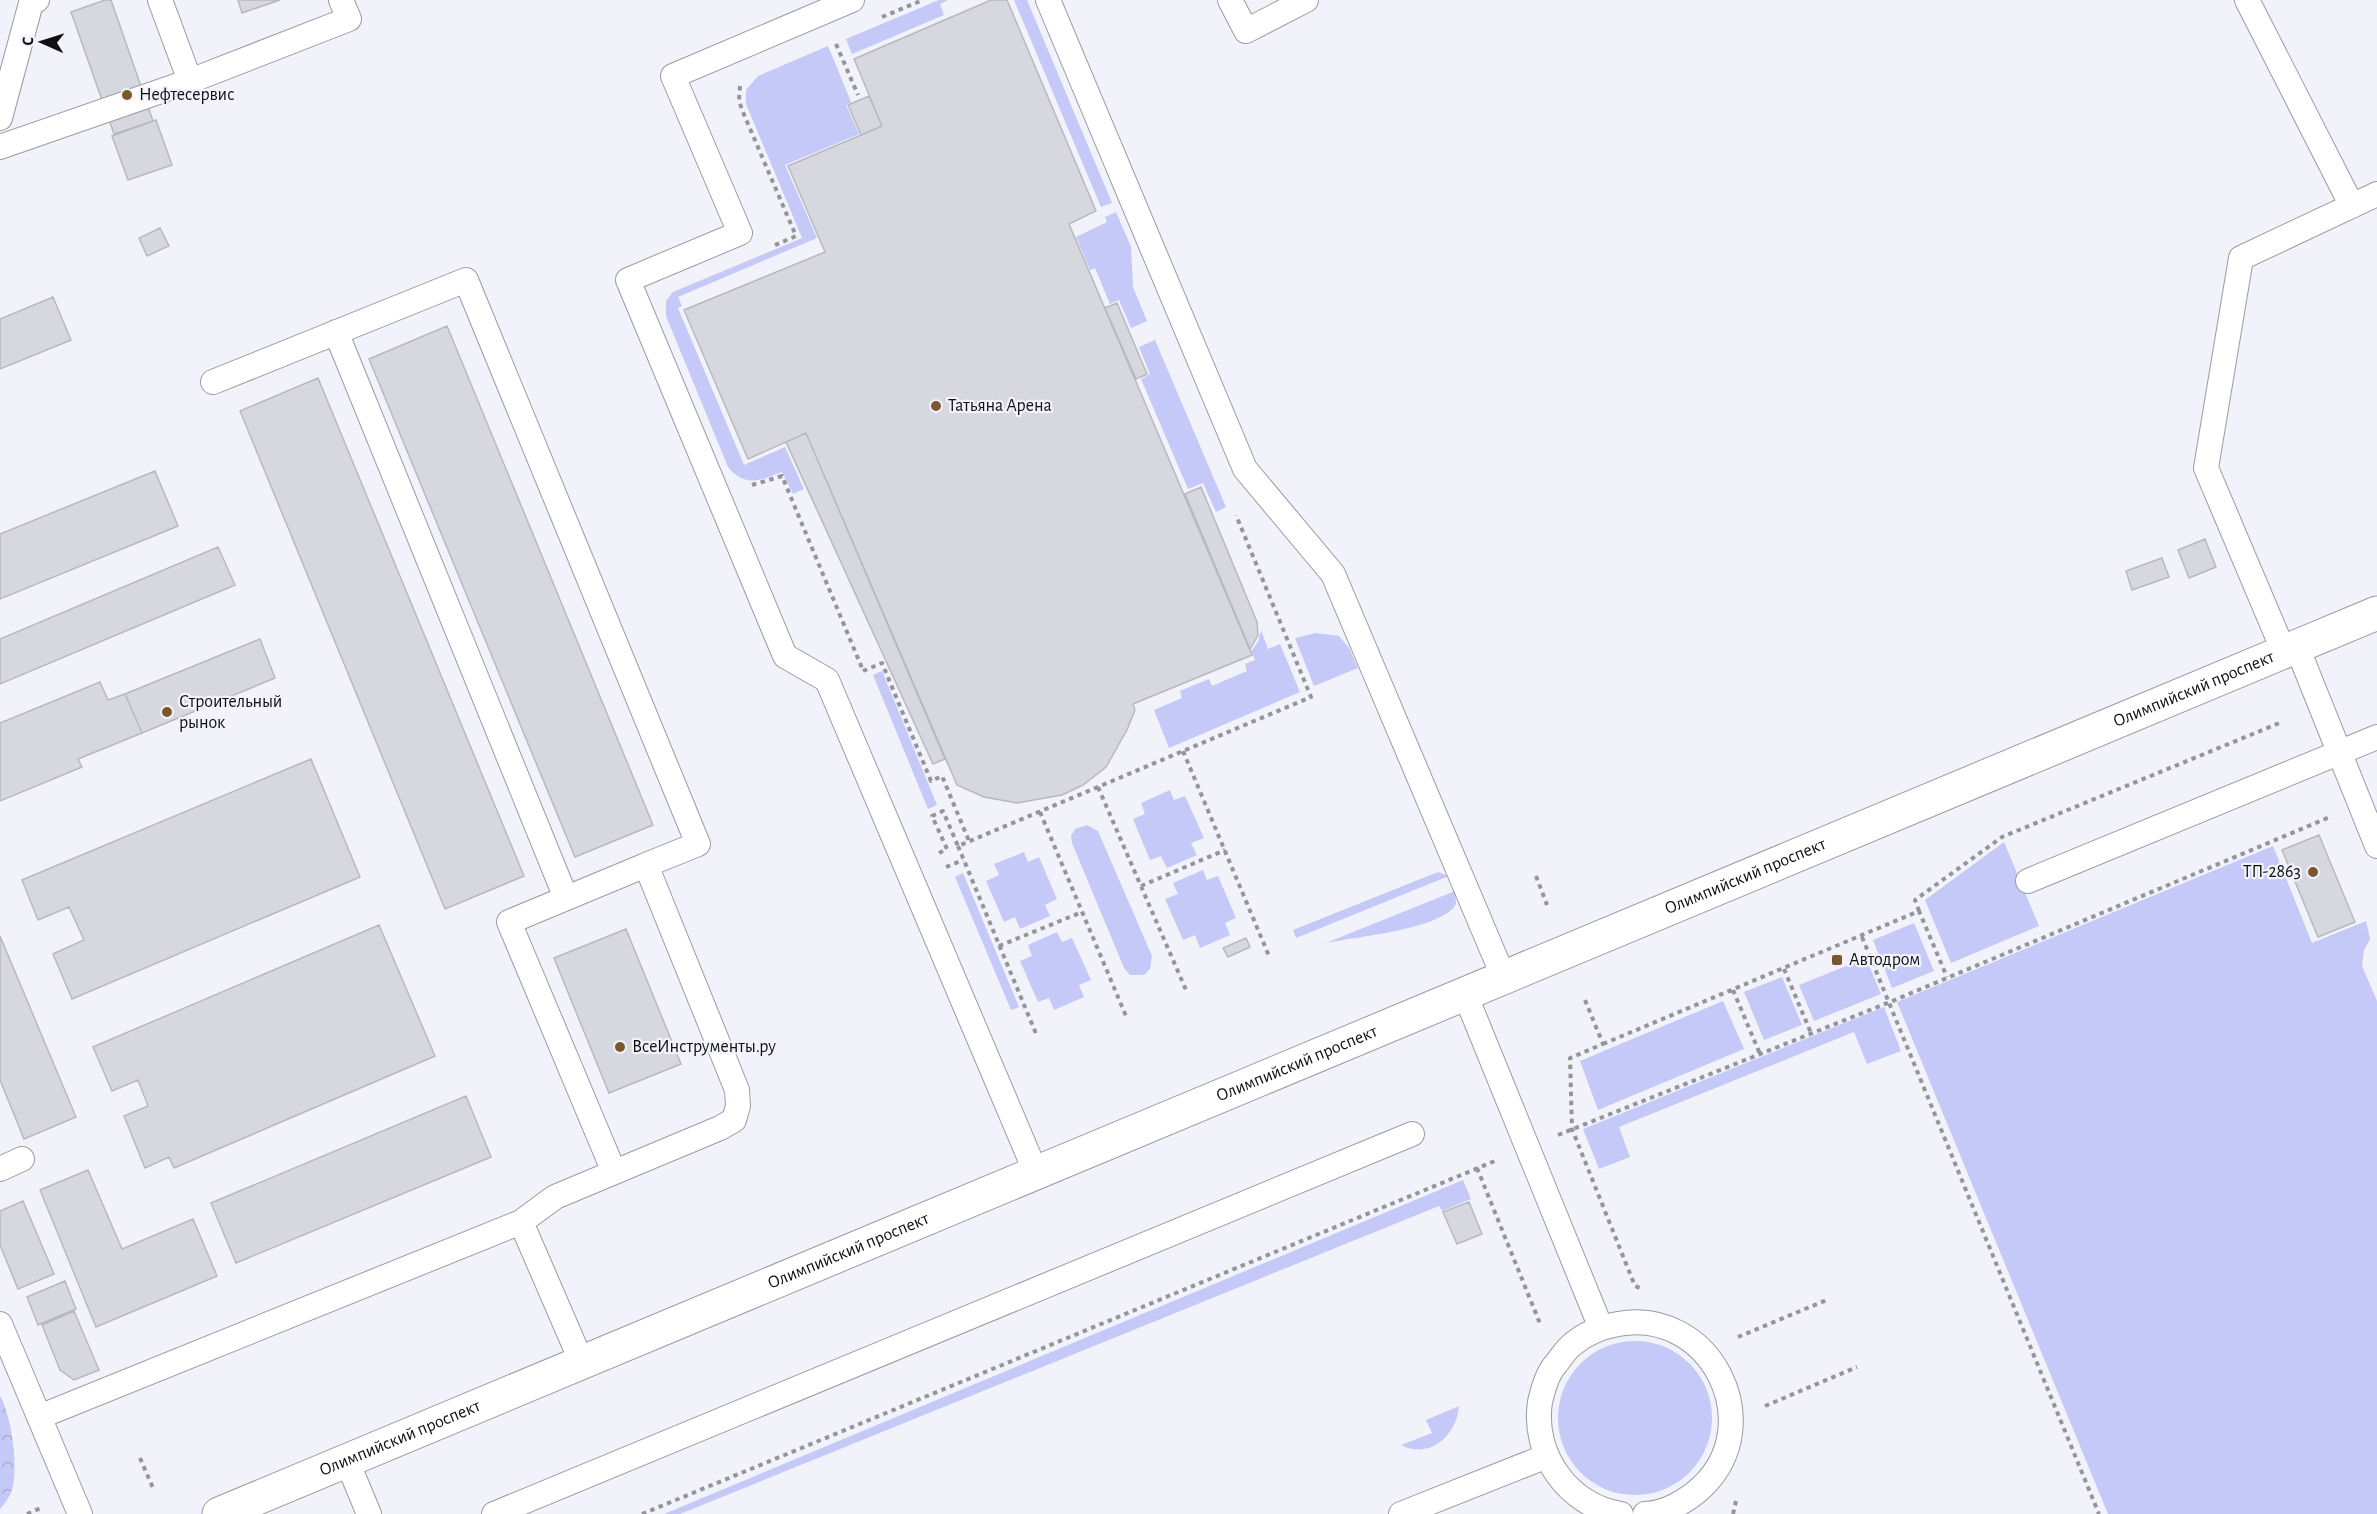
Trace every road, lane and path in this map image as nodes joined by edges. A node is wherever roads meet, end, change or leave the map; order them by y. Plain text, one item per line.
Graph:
1 (37, 0) edge
2 (160, 0) edge
3 (341, 0) edge
4 (852, 0) edge
5 (923, 0) edge
6 (1048, 0) edge
7 (1230, 0) edge
8 (1306, 0) edge
9 (2247, 0) edge
10 (874, 21) dead end
11 (834, 37) dead end
12 (190, 81) junction
13 (742, 81) dead end
14 (858, 95) dead end
15 (0, 118) edge
16 (0, 147) edge
17 (2377, 194) edge
18 (2352, 206) junction
19 (766, 249) dead end
20 (336, 332) junction
21 (213, 382) dead end
22 (748, 486) dead end
23 (1234, 511) dead end
24 (2377, 613) edge
25 (2291, 649) junction
26 (863, 671) junction
27 (868, 681) dead end
28 (2282, 722) dead end
29 (2377, 737) edge
30 (1183, 751) junction
31 (2339, 752) junction
32 (1098, 787) junction
33 (1040, 812) junction
34 (969, 841) junction
35 (935, 842) dead end
36 (958, 846) junction
37 (2377, 846) edge
38 (1225, 850) junction
39 (963, 860) junction
40 (646, 865) junction
41 (946, 867) dead end
42 (1536, 876) dead end
43 (2028, 881) dead end
44 (1141, 886) junction
45 (566, 898) junction
46 (1547, 905) dead end
47 (1919, 911) junction
48 (1082, 912) junction
49 (1862, 937) junction
50 (999, 946) junction
51 (1269, 956) dead end
52 (1784, 969) junction
53 (1947, 977) dead end
54 (1504, 978) junction
55 (1186, 990) dead end
56 (1733, 990) junction
57 (1465, 994) junction
58 (1585, 1000) dead end
59 (1126, 1016) dead end
60 (1811, 1033) dead end
61 (1037, 1036) dead end
62 (1603, 1044) junction
63 (1760, 1054) dead end
64 (1412, 1134) dead end
65 (1477, 1168) dead end
66 (614, 1172) junction
67 (1036, 1173) junction
68 (521, 1222) junction
69 (1645, 1291) dead end
70 (1829, 1299) dead end
71 (0, 1324) edge
72 (1601, 1328) junction
73 (1727, 1332) dead end
74 (1542, 1333) dead end
75 (582, 1363) junction
76 (1857, 1367) dead end
77 (1765, 1406) dead end
78 (39, 1417) junction
79 (1546, 1456) junction
80 (140, 1458) dead end
81 (347, 1461) junction
82 (153, 1488) dead end
83 (41, 1508) dead end
84 (27, 1514) edge
85 (80, 1514) edge
86 (219, 1514) edge
87 (369, 1514) edge
88 (494, 1514) edge
89 (1401, 1514) edge
90 (1621, 1514) edge
91 (1645, 1514) edge
92 (1651, 1514) edge
93 (2099, 1514) edge

1 - 15 lane
2 - 12 lane
3 - 12 lane
4 - 67 lane
5 - 10 path
6 - 54 lane
7 - 8 lane
9 - 18 lane
11 - 14 path
12 - 16 lane
13 - 19 path
17 - 18 lane
18 - 25 lane
20 - 21 lane
20 - 40 lane
20 - 45 lane
22 - 26 path
23 - 30 path
24 - 25 street, Олимпийский проспект
25 - 31 lane
25 - 54 street, Олимпийский проспект
26 - 27 path
26 - 34 path
28 - 47 path
29 - 31 lane
30 - 32 path
30 - 38 path
31 - 37 lane
31 - 43 lane
32 - 33 path
32 - 44 path
33 - 34 path
33 - 48 path
34 - 36 path
35 - 36 path
36 - 39 path
38 - 44 path
38 - 51 path
39 - 41 path
39 - 50 path
40 - 45 lane
40 - 66 lane
42 - 46 path
44 - 55 path
45 - 66 lane
47 - 49 path
47 - 53 path
48 - 50 path
48 - 59 path
49 - 52 path
49 - 93 path
50 - 61 path
52 - 56 path
52 - 60 path
54 - 57 street, Олимпийский проспект
56 - 62 path
56 - 63 path
57 - 67 street, Олимпийский проспект
57 - 72 lane
58 - 62 path
62 - 69 path
64 - 88 lane
65 - 74 path
66 - 68 lane
67 - 75 street, Олимпийский проспект
68 - 75 lane
68 - 78 lane
70 - 73 path
71 - 78 lane
72 - 79 lane
72 - 92 lane
75 - 81 street, Олимпийский проспект
76 - 77 path
78 - 85 lane
79 - 89 lane
79 - 90 lane
80 - 82 path
81 - 86 street, Олимпийский проспект
81 - 87 lane
83 - 84 path
91 - 92 lane

